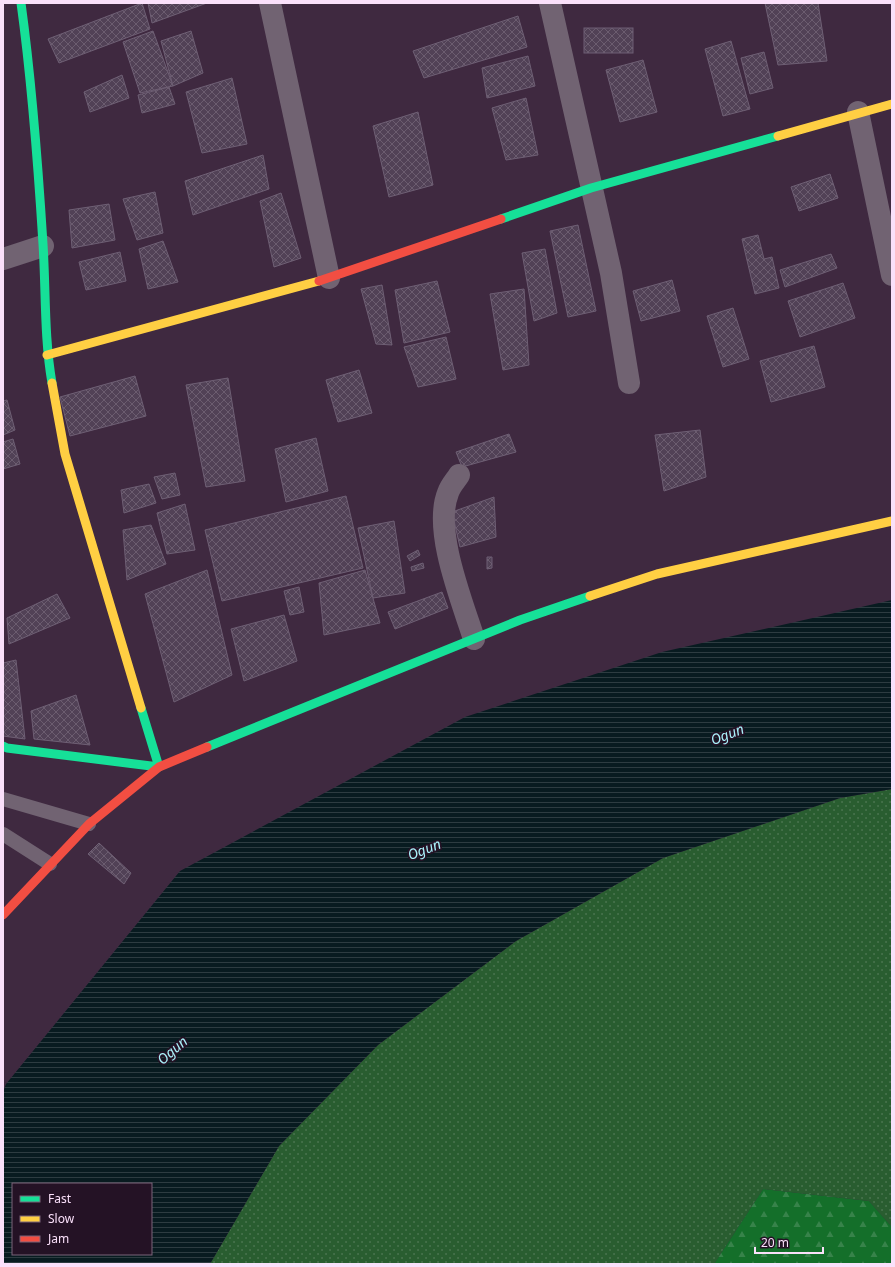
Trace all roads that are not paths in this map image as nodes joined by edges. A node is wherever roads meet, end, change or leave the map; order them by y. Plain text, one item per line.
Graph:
1 (21, 3) edge
2 (270, 3) edge
3 (550, 3) edge
4 (892, 104) edge
5 (858, 112) junction
6 (591, 188) junction
7 (43, 246) junction
8 (3, 259) edge
9 (892, 275) edge
10 (329, 278) junction
11 (47, 355) junction
12 (629, 383) dead end
13 (459, 475) dead end
14 (892, 521) edge
15 (474, 638) junction
16 (3, 746) edge
17 (159, 767) junction
18 (3, 799) edge
19 (89, 824) junction
20 (3, 834) edge
21 (50, 864) junction
22 (3, 915) edge

1 - 7 street
2 - 10 street
3 - 6 street
4 - 5 street
5 - 6 street
5 - 9 street
6 - 10 street
6 - 12 street
7 - 8 street
7 - 11 street
10 - 11 street
11 - 17 street
13 - 15 street
14 - 15 street
15 - 17 street
16 - 17 street
17 - 19 street
18 - 19 lane
19 - 21 street
20 - 21 lane
21 - 22 street

